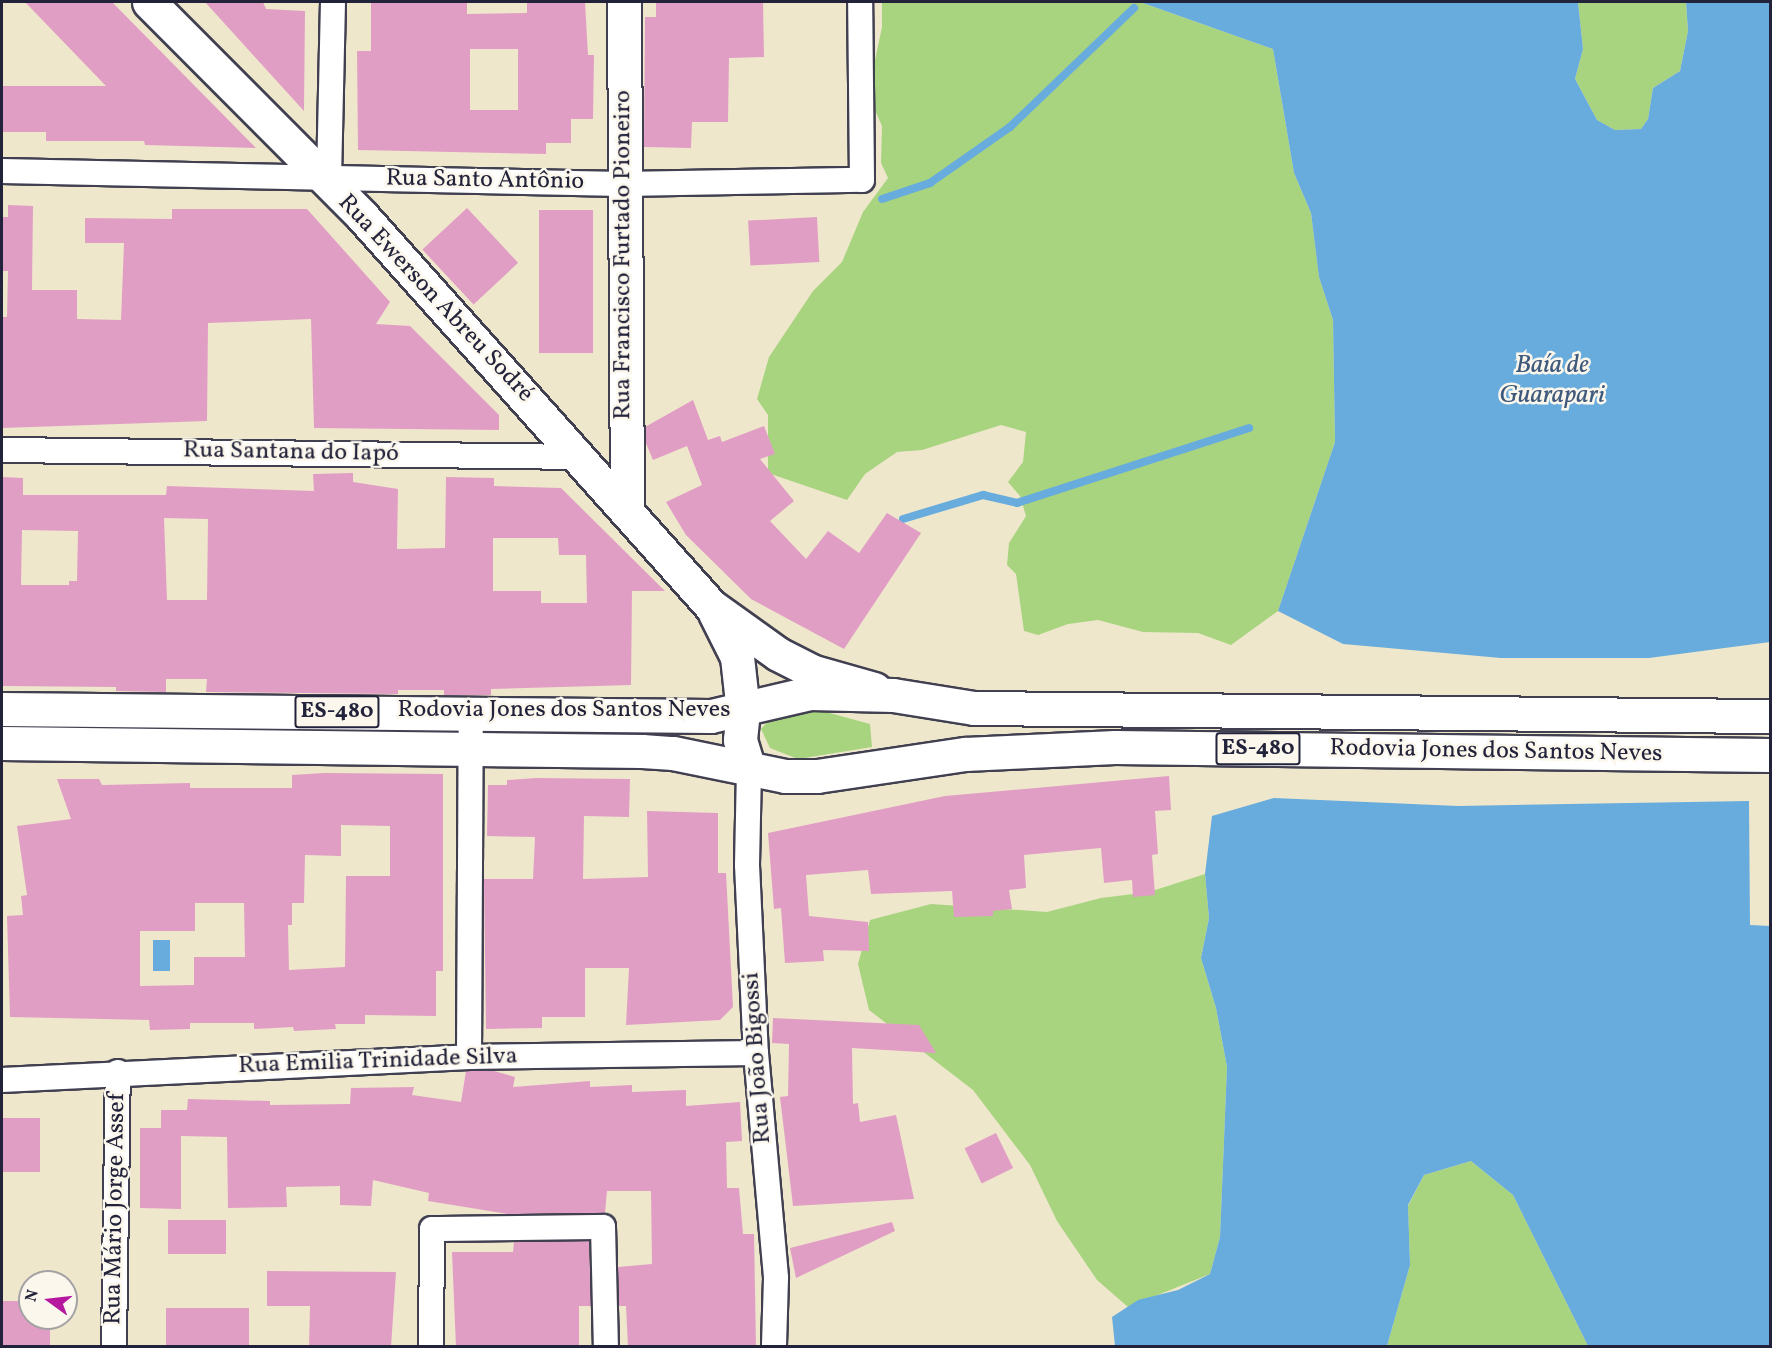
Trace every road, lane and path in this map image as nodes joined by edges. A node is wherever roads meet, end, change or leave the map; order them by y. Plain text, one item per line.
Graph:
1 (149, 2) edge
2 (333, 2) edge
3 (624, 2) edge
4 (860, 2) edge
5 (2, 171) edge
6 (326, 179) junction
7 (623, 184) junction
8 (2, 450) edge
9 (580, 457) junction
10 (627, 508) junction
11 (711, 606) junction
12 (892, 695) junction
13 (2, 709) edge
14 (154, 710) junction
15 (743, 711) junction
16 (471, 713) junction
17 (1770, 716) edge
18 (2, 743) edge
19 (153, 745) junction
20 (472, 749) junction
21 (1770, 755) edge
22 (749, 769) junction
23 (756, 1053) junction
24 (469, 1057) junction
25 (118, 1072) junction
26 (2, 1080) edge
27 (114, 1347) edge
28 (431, 1347) edge
29 (606, 1347) edge
30 (774, 1347) edge

1 - 6 main road, Rua Ewerson Abreu Sodré
2 - 6 street
3 - 7 main road, Rua Francisco Furtado Pioneiro
4 - 7 street, Rua Santo Antônio
5 - 6 street, Rua Santo Antônio
6 - 7 street, Rua Santo Antônio
6 - 9 main road, Rua Ewerson Abreu Sodré
7 - 10 main road, Rua Francisco Furtado Pioneiro
8 - 9 street, Rua Santana do Iapó
9 - 10 main road, Rua Ewerson Abreu Sodré
10 - 11 main road, Rua Ewerson Abreu Sodré
11 - 12 main road, Rua Ewerson Abreu Sodré
11 - 15 main road, Rua Ewerson Abreu Sodré
12 - 15 main road, Rodovia Jones dos Santos Neves / ES-480
12 - 17 main road, Rodovia Jones dos Santos Neves / ES-480
13 - 14 main road, Rodovia Jones dos Santos Neves / ES-480
14 - 16 main road, Rodovia Jones dos Santos Neves / ES-480
14 - 19 main road
15 - 16 main road, Rodovia Jones dos Santos Neves / ES-480
15 - 22 main road, Rua Ewerson Abreu Sodré
16 - 20 street
18 - 19 main road, Rodovia Jones dos Santos Neves / ES-480
19 - 20 main road, Rodovia Jones dos Santos Neves / ES-480
20 - 22 main road, Rodovia Jones dos Santos Neves / ES-480
20 - 24 street
21 - 22 main road, Rodovia Jones dos Santos Neves / ES-480
22 - 23 street, Rua João Bigossi
23 - 24 street, Rua Emilia Trinidade Silva
23 - 30 street, Rua João Bigossi
24 - 25 street, Rua Emilia Trinidade Silva
25 - 26 street, Rua Emilia Trinidade Silva
25 - 27 street, Rua Mário Jorge Assef
28 - 29 street

